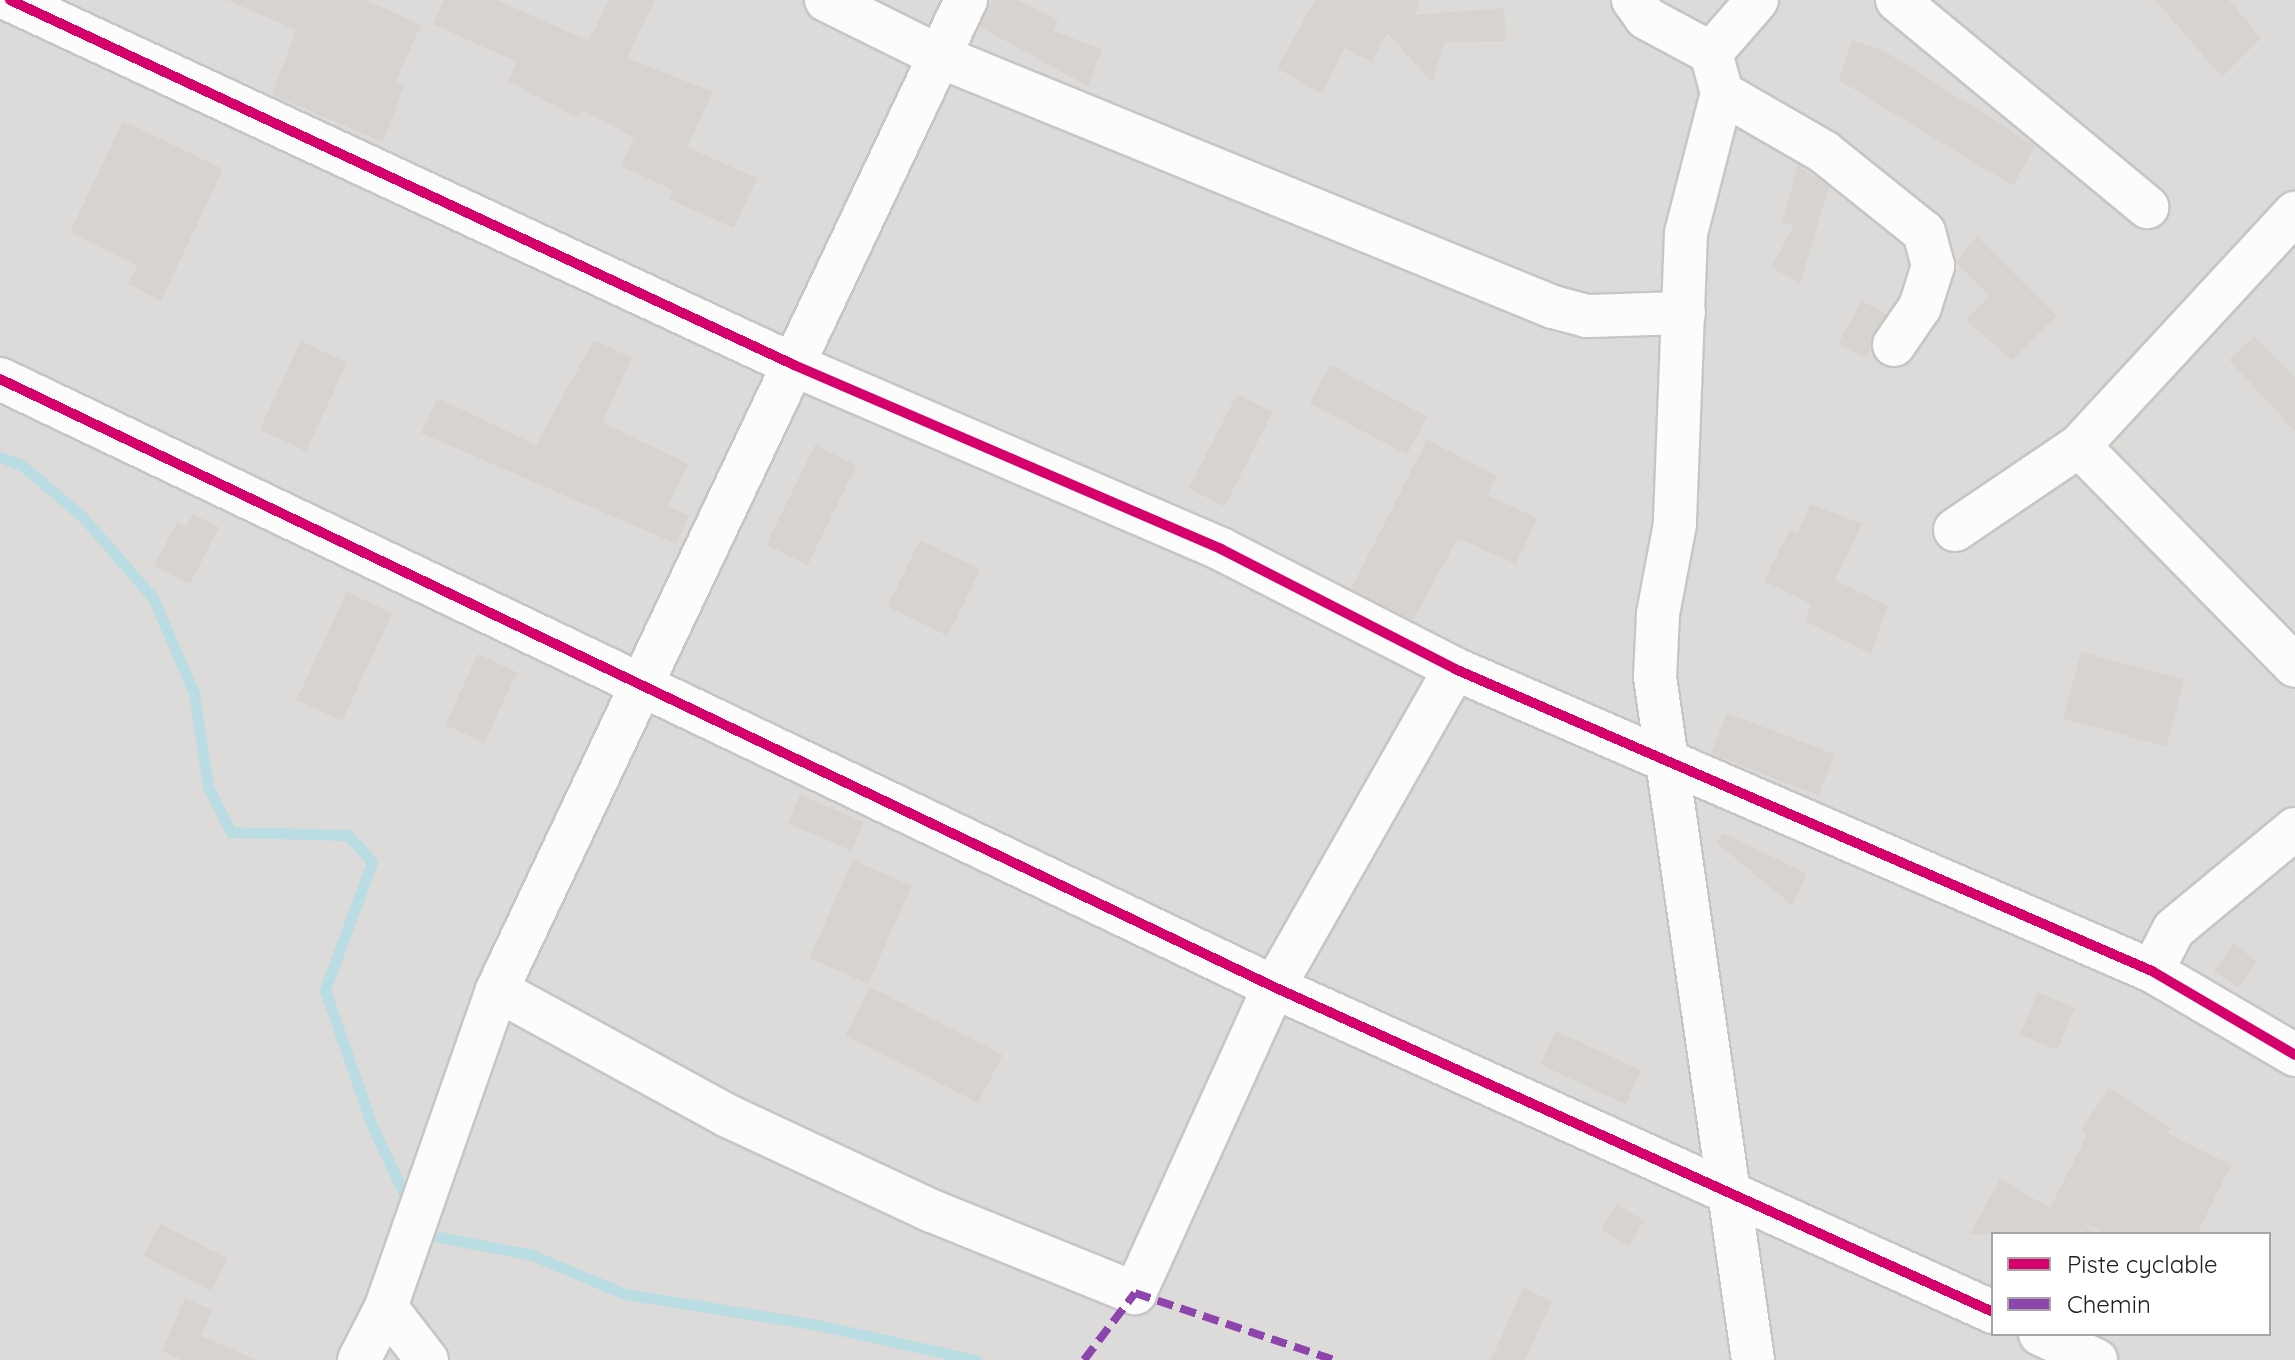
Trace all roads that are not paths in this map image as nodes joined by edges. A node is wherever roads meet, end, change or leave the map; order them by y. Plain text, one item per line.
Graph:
1 (10, 0) edge
2 (826, 0) edge
3 (966, 0) edge
4 (1633, 0) edge
5 (1757, 0) edge
6 (1897, 0) edge
7 (1711, 53) junction
8 (941, 57) junction
9 (1722, 93) junction
10 (2147, 207) dead end
11 (2295, 213) edge
12 (1684, 313) junction
13 (1894, 345) dead end
14 (794, 365) junction
15 (0, 379) edge
16 (2079, 446) junction
17 (1955, 530) dead end
18 (2295, 666) edge
19 (1455, 669) junction
20 (645, 686) junction
21 (1663, 762) junction
22 (2295, 829) edge
23 (2152, 971) junction
24 (1274, 987) junction
25 (497, 990) junction
26 (2295, 1055) edge
27 (1727, 1187) junction
28 (386, 1307) junction
29 (1991, 1311) edge
30 (2044, 1336) edge
31 (359, 1360) edge
32 (427, 1360) edge
33 (1753, 1360) edge
34 (2096, 1360) edge

1 - 14 street
2 - 8 street
3 - 8 street
4 - 7 street
5 - 7 street
6 - 10 street
7 - 9 street
8 - 12 street
8 - 14 street
9 - 12 street
9 - 13 street
11 - 16 street
12 - 21 street
14 - 19 street
14 - 20 street
15 - 20 street
16 - 17 street
16 - 18 street
19 - 21 street
19 - 24 street
20 - 24 street
20 - 25 street
21 - 23 street
21 - 27 street
22 - 23 street
23 - 26 street
24 - 25 street
24 - 27 street
25 - 28 street
27 - 29 street
27 - 33 street
28 - 31 street
28 - 32 street
30 - 34 street

